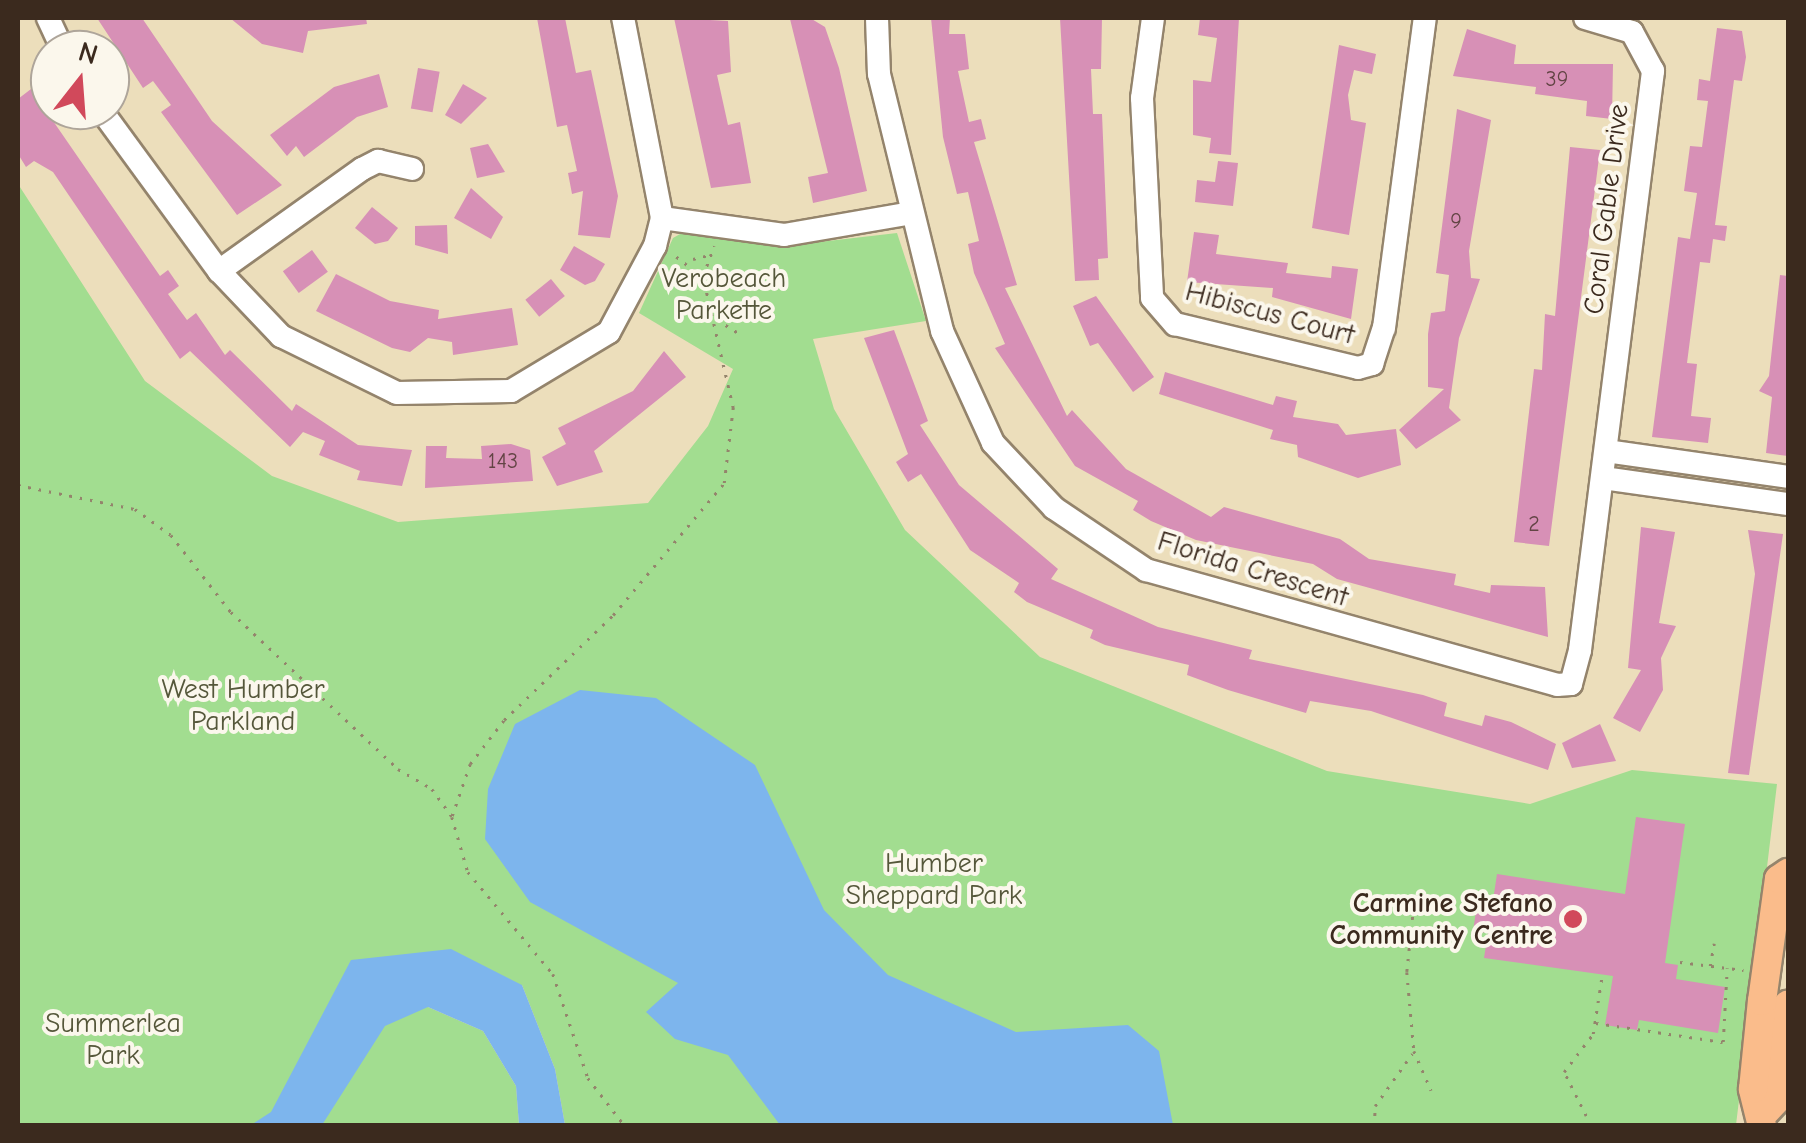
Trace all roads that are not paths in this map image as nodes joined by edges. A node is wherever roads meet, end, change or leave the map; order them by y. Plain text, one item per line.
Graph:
1 (622, 18) edge
2 (877, 18) edge
3 (1153, 18) edge
4 (1425, 18) edge
5 (1586, 18) edge
6 (116, 130) edge
7 (412, 169) dead end
8 (911, 213) junction
9 (662, 218) junction
10 (220, 271) junction
11 (1606, 451) junction
12 (1788, 477) edge
13 (1603, 478) junction
14 (1788, 504) edge
15 (1788, 873) edge
16 (1782, 1003) edge
17 (1763, 1119) edge

1 - 9 street
2 - 8 street
3 - 4 street, Hibiscus Court
5 - 11 street, Coral Gable Drive
6 - 10 street
7 - 10 street
8 - 9 street
8 - 13 street, Florida Crescent
9 - 10 street
11 - 12 street
11 - 13 street, Coral Gable Drive
13 - 14 street
15 - 16 main road
16 - 17 main road

